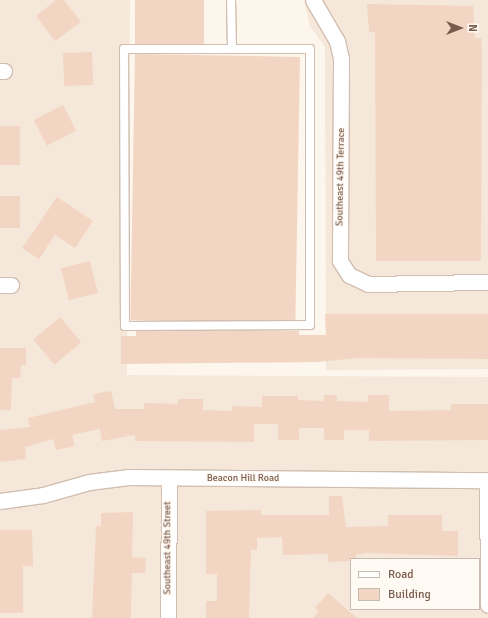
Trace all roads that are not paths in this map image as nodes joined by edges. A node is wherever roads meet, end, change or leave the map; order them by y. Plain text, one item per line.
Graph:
1 (230, 0) edge
2 (313, 0) edge
3 (232, 49) junction
4 (488, 282) edge
5 (169, 478) junction
6 (488, 480) edge
7 (0, 501) edge
8 (488, 605) edge
9 (168, 618) edge

1 - 3 lane
2 - 4 street, Southeast 49th Terrace
3 - 3 lane
5 - 6 street, Beacon Hill Road
5 - 7 street, Beacon Hill Road
5 - 9 street, Southeast 49th Street
6 - 8 street

